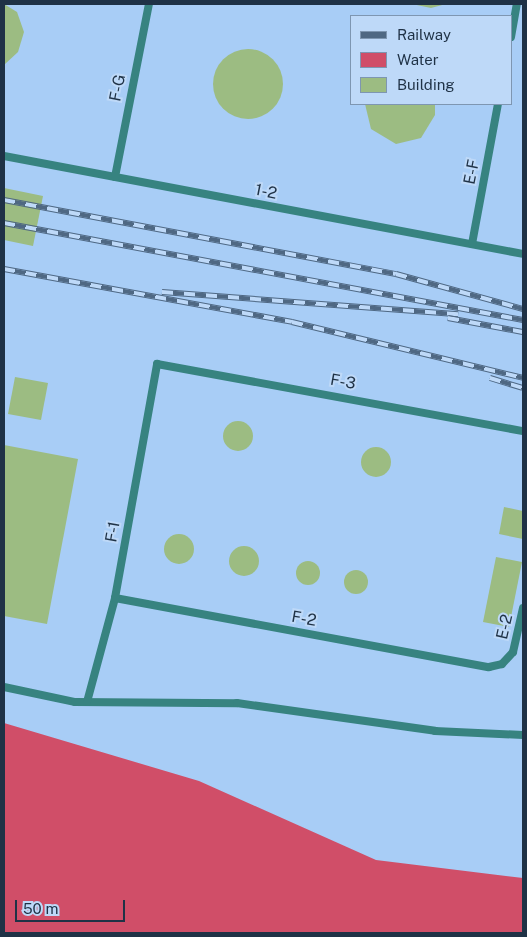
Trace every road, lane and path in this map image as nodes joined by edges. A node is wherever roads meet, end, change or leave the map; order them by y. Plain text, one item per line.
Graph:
1 (149, 4) edge
2 (517, 4) edge
3 (512, 32) edge
4 (498, 105) edge
5 (4, 156) edge
6 (115, 177) junction
7 (472, 244) junction
8 (523, 254) edge
9 (157, 364) joint
10 (523, 432) edge
11 (115, 598) junction
12 (523, 608) edge
13 (489, 667) joint
14 (4, 687) edge
15 (87, 702) junction
16 (523, 735) edge

1 - 6 lane, F-G
2 - 3 lane
4 - 7 lane, E-F
5 - 6 lane, 1-2
6 - 7 lane, 1-2
7 - 8 lane, 1-2
9 - 10 lane, F-3
9 - 11 lane, F-1
11 - 13 lane, F-2
11 - 15 lane, F-1
12 - 13 lane, E-2
14 - 15 lane
15 - 16 lane

